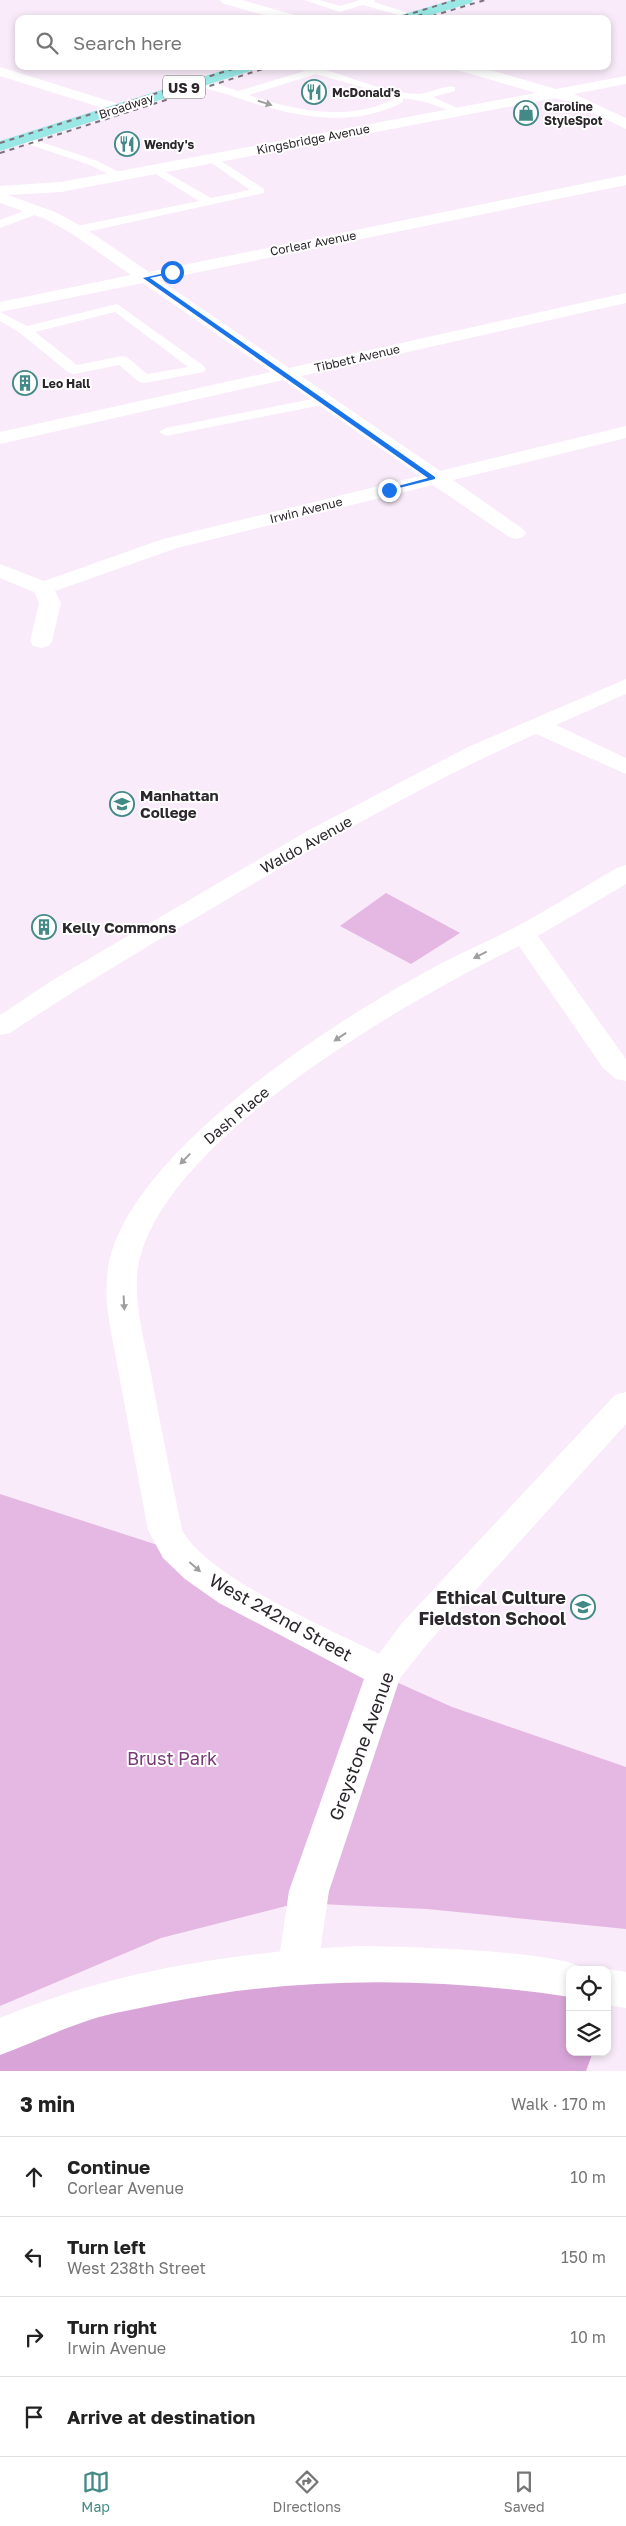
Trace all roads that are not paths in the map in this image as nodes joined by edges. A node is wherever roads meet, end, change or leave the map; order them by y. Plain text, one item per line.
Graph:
1 (227, 0) edge
2 (309, 0) edge
3 (466, 0) edge
4 (367, 1) edge
5 (279, 15) edge
6 (403, 15) edge
7 (415, 15) edge
8 (240, 70) edge
9 (312, 70) edge
10 (473, 70) edge
11 (0, 71) edge
12 (315, 71) junction
13 (626, 80) edge
14 (202, 82) junction
15 (451, 88) dead end
16 (389, 92) junction
17 (554, 93) junction
18 (240, 94) junction
19 (419, 97) junction
20 (117, 108) junction
21 (459, 111) junction
22 (626, 124) edge
23 (23, 138) junction
24 (0, 146) edge
25 (213, 158) junction
26 (155, 169) junction
27 (0, 176) edge
28 (121, 176) junction
29 (626, 180) edge
30 (29, 190) junction
31 (0, 191) edge
32 (0, 198) edge
33 (209, 202) junction
34 (43, 212) junction
35 (0, 224) edge
36 (77, 230) junction
37 (145, 278) junction
38 (626, 298) edge
39 (0, 307) edge
40 (0, 316) edge
41 (25, 330) junction
42 (283, 374) junction
43 (322, 401) junction
44 (166, 432) dead end
45 (626, 432) edge
46 (0, 438) edge
47 (433, 478) junction
48 (516, 533) dead end
49 (0, 570) edge
50 (43, 588) junction
51 (41, 641) dead end
52 (626, 686) edge
53 (536, 725) junction
54 (626, 768) edge
55 (626, 873) edge
56 (523, 933) junction
57 (0, 1027) edge
58 (626, 1073) edge
59 (626, 1403) edge
60 (165, 1530) joint
61 (384, 1673) junction
62 (298, 1965) junction
63 (566, 1979) edge
64 (611, 1988) edge
65 (626, 1990) edge
66 (0, 2036) edge

1 - 5 street
2 - 4 lane
3 - 7 main road
4 - 6 lane
8 - 14 main road, Broadway / US 9
9 - 12 lane
10 - 17 street
11 - 20 street
12 - 16 lane
12 - 18 lane
13 - 17 street, Kingsbridge Avenue
14 - 18 lane
14 - 20 main road, Broadway / US 9
15 - 19 lane
18 -> 16 lane
16 - 19 lane
17 - 21 street, Kingsbridge Avenue
17 - 22 street
19 - 21 lane
20 - 23 main road, Broadway / US 9
21 - 25 street, Kingsbridge Avenue
23 - 24 main road, Broadway / US 9
23 - 28 lane
25 - 26 street, Kingsbridge Avenue
25 - 33 lane
26 - 28 street, Kingsbridge Avenue
26 - 33 lane
27 - 30 street
28 - 30 street, Kingsbridge Avenue
29 - 37 street, Corlear Avenue
30 - 31 street, Kingsbridge Avenue
30 - 34 street
32 - 34 street
33 - 36 lane
34 - 35 lane
34 - 36 street
36 - 37 street
37 - 39 street, Corlear Avenue
37 - 42 street
38 - 42 street, Tibbett Avenue
40 - 41 lane
41 - 41 lane
42 - 43 street
42 - 46 street, Tibbett Avenue
43 - 44 lane
43 - 47 street
45 - 47 street, Irwin Avenue
47 - 48 street
47 - 50 street, Irwin Avenue
49 - 50 street
50 - 51 street
52 - 53 street, Waldo Avenue
53 - 54 street
53 - 57 street, Waldo Avenue
55 - 56 street, Dash Place
56 - 58 street
56 -> 60 street, Dash Place
59 - 61 street, Greystone Avenue
60 -> 61 street, West 242nd Street
61 - 62 street, Greystone Avenue
62 - 63 street
62 - 66 street
64 - 65 street

